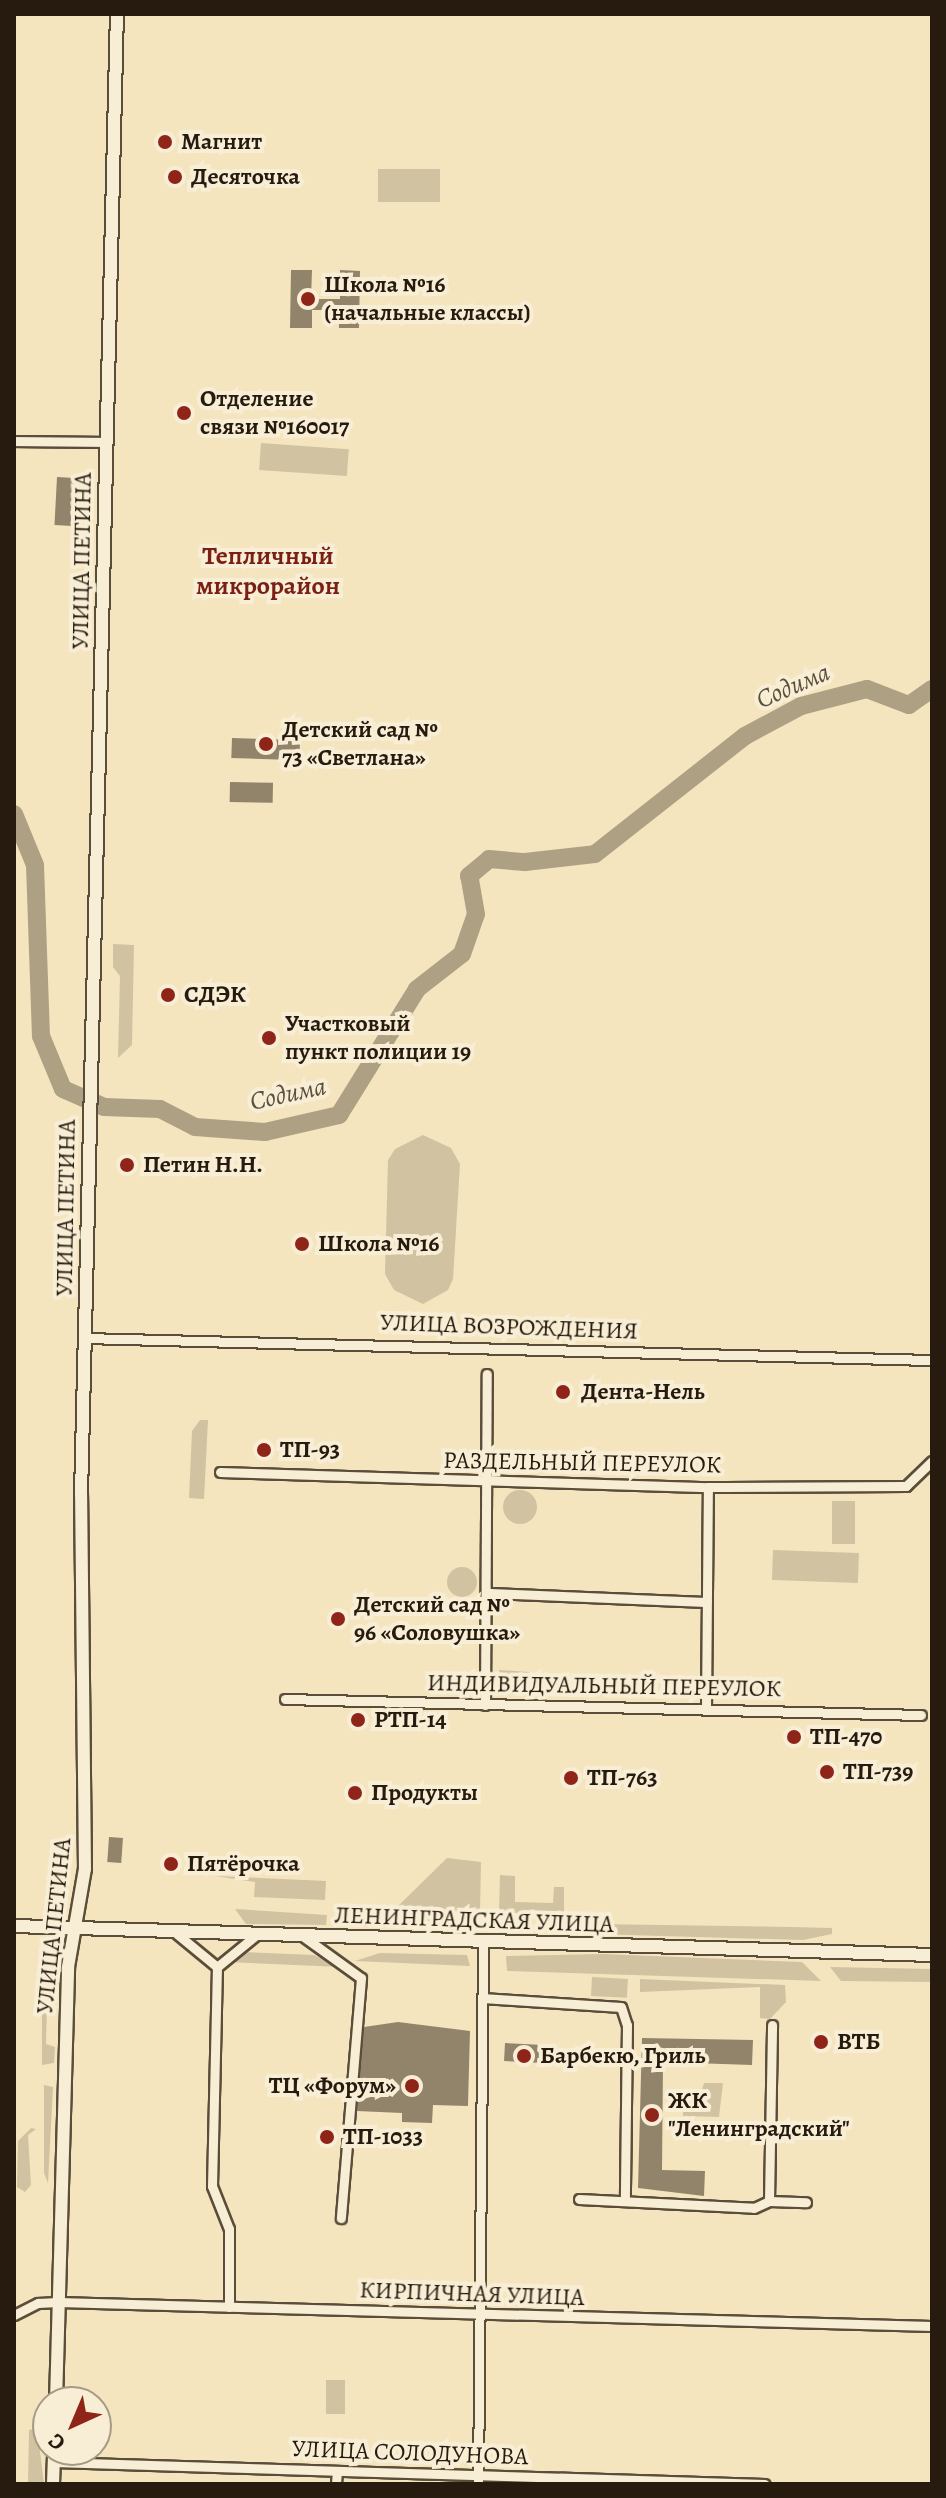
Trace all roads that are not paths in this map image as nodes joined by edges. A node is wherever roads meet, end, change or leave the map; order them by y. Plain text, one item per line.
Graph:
1 (117, 14) edge
2 (14, 441) edge
3 (106, 442) junction
4 (84, 1338) junction
5 (932, 1360) edge
6 (487, 1374) dead end
7 (932, 1461) edge
8 (220, 1472) dead end
9 (489, 1478) junction
10 (708, 1487) junction
11 (489, 1593) junction
12 (707, 1602) junction
13 (285, 1699) dead end
14 (485, 1705) junction
15 (706, 1707) junction
16 (921, 1715) dead end
17 (14, 1926) edge
18 (70, 1930) junction
19 (177, 1934) junction
20 (255, 1936) junction
21 (304, 1937) junction
22 (483, 1943) junction
23 (932, 1955) edge
24 (217, 1967) junction
25 (482, 1998) junction
26 (772, 2025) dead end
27 (579, 2199) dead end
28 (625, 2199) junction
29 (769, 2201) junction
30 (806, 2202) dead end
31 (341, 2218) dead end
32 (58, 2302) junction
33 (229, 2307) junction
34 (481, 2314) junction
35 (14, 2315) edge
36 (932, 2326) edge
37 (56, 2386) edge
38 (112, 2459) edge
39 (337, 2471) junction
40 (478, 2480) edge
41 (704, 2483) edge
42 (336, 2484) edge
43 (765, 2484) edge

1 - 3 street, УЛИЦА ПЕТИНА
2 - 3 street
3 - 4 street, УЛИЦА ПЕТИНА
4 - 5 street, УЛИЦА ВОЗРОЖДЕНИЯ
4 - 18 street, УЛИЦА ПЕТИНА
6 - 9 street
7 - 10 street, РАЗДЕЛЬНЫЙ ПЕРЕУЛОК
8 - 9 street, РАЗДЕЛЬНЫЙ ПЕРЕУЛОК
9 - 10 street, РАЗДЕЛЬНЫЙ ПЕРЕУЛОК
9 - 11 street
10 - 12 street
11 - 12 street
11 - 14 street
12 - 15 street
13 - 14 street, ИНДИВИДУАЛЬНЫЙ ПЕРЕУЛОК
14 - 15 street, ИНДИВИДУАЛЬНЫЙ ПЕРЕУЛОК
15 - 16 street, ИНДИВИДУАЛЬНЫЙ ПЕРЕУЛОК
17 - 18 street, ЛЕНИНГРАДСКАЯ УЛИЦА
18 - 19 street, ЛЕНИНГРАДСКАЯ УЛИЦА
18 - 32 street, УЛИЦА ПЕТИНА
19 - 20 street, ЛЕНИНГРАДСКАЯ УЛИЦА
19 - 24 street
20 - 21 street, ЛЕНИНГРАДСКАЯ УЛИЦА
20 - 24 street
21 - 22 street, ЛЕНИНГРАДСКАЯ УЛИЦА
21 - 31 street
22 - 23 street, ЛЕНИНГРАДСКАЯ УЛИЦА
22 - 25 street
24 - 33 street
25 - 28 street
25 - 34 street
26 - 29 street
27 - 28 street
28 - 29 street
29 - 30 street
32 - 33 street, КИРПИЧНАЯ УЛИЦА
32 - 35 street, КИРПИЧНАЯ УЛИЦА
32 - 37 street, УЛИЦА ПЕТИНА
33 - 34 street, КИРПИЧНАЯ УЛИЦА
34 - 36 street, КИРПИЧНАЯ УЛИЦА
34 - 40 street
38 - 39 street, УЛИЦА СОЛОДУНОВА
39 - 40 street, УЛИЦА СОЛОДУНОВА
39 - 42 street
40 - 41 street, УЛИЦА СОЛОДУНОВА
41 - 43 street, УЛИЦА СОЛОДУНОВА

